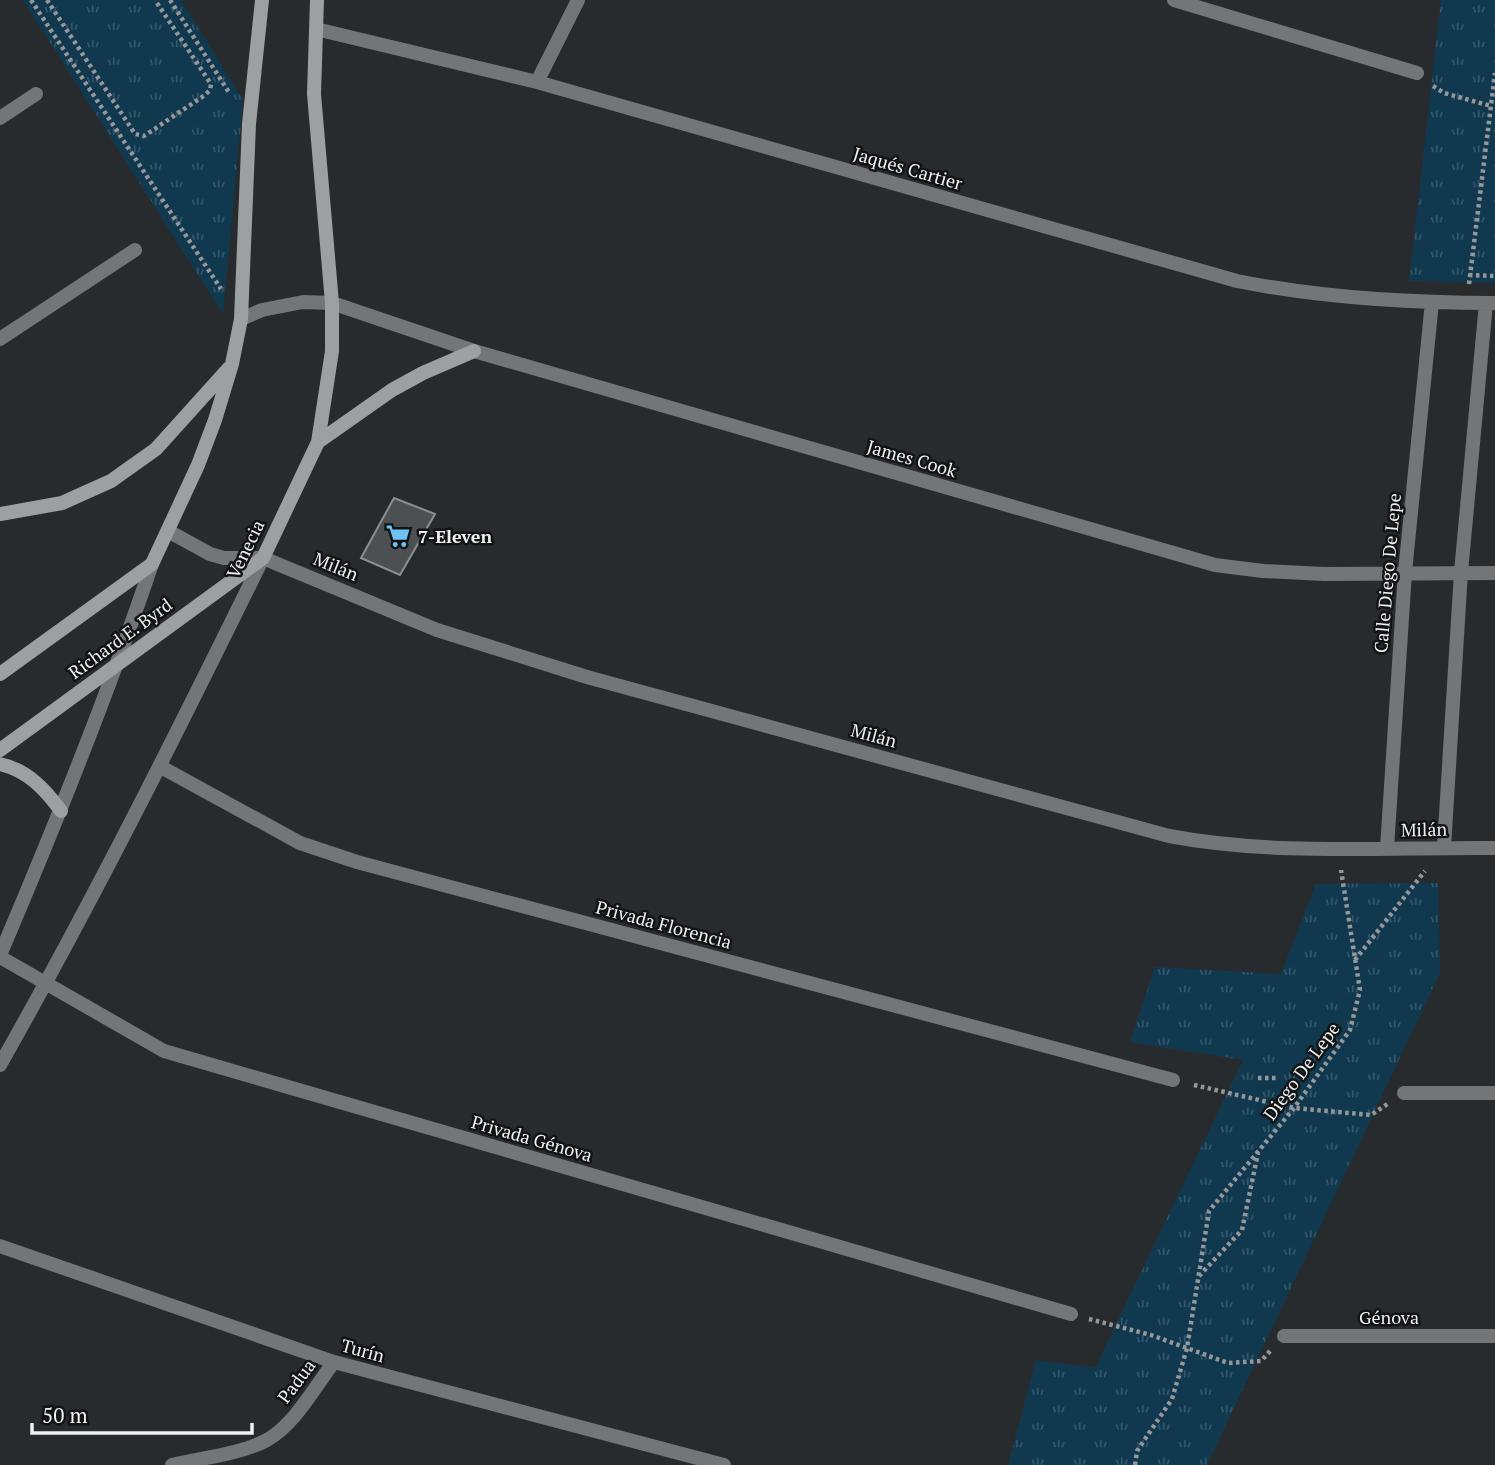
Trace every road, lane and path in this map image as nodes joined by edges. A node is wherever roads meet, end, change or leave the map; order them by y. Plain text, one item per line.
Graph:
1 (47, 0) edge
2 (155, 0) edge
3 (170, 0) edge
4 (262, 0) edge
5 (317, 0) edge
6 (578, 0) edge
7 (1174, 0) edge
8 (34, 1) edge
9 (316, 29) junction
10 (1417, 73) joint
11 (1495, 73) edge
12 (537, 82) junction
13 (36, 94) dead end
14 (1491, 106) junction
15 (0, 118) edge
16 (249, 124) junction
17 (135, 250) dead end
18 (1495, 276) edge
19 (1432, 302) junction
20 (332, 303) junction
21 (1490, 303) edge
22 (241, 320) junction
23 (0, 338) edge
24 (474, 351) junction
25 (232, 364) junction
26 (318, 442) junction
27 (0, 514) edge
28 (168, 531) junction
29 (263, 558) junction
30 (152, 564) junction
31 (1405, 572) junction
32 (1461, 572) junction
33 (1495, 573) edge
34 (118, 663) junction
35 (0, 674) edge
36 (0, 750) edge
37 (0, 764) edge
38 (161, 767) junction
39 (61, 811) junction
40 (1387, 848) junction
41 (1444, 848) junction
42 (1495, 848) edge
43 (1338, 850) junction
44 (0, 956) edge
45 (1354, 961) junction
46 (47, 983) junction
47 (0, 1065) edge
48 (1258, 1078) dead end
49 (1277, 1078) dead end
50 (1173, 1080) joint
51 (1404, 1093) joint
52 (1495, 1093) edge
53 (1294, 1108) junction
54 (1258, 1152) junction
55 (0, 1246) edge
56 (1198, 1277) junction
57 (1071, 1314) joint
58 (1284, 1336) joint
59 (1495, 1336) edge
60 (1187, 1348) junction
61 (334, 1362) junction
62 (172, 1465) edge
63 (724, 1465) edge
64 (1135, 1465) edge

1 - 2 path
3 - 16 path
4 - 16 street
5 - 9 street, Venecia
6 - 12 street
7 - 10 street
8 - 22 path
9 - 12 street, Jaqués Cartier
9 - 20 street, Venecia
10 - 14 path
11 - 14 path
12 - 19 street, Jaqués Cartier
13 - 15 street
14 - 18 path
16 - 22 street
17 - 23 street
19 - 21 street, Jaqués Cartier
19 - 31 street, Calle Diego De Lepe
20 - 22 street, James Cook
20 - 24 street, James Cook
20 - 26 street, Venecia
21 - 32 street
22 - 25 street
24 - 26 street
24 - 31 street, James Cook
25 - 27 street
25 - 28 street
26 - 29 street, Venecia
28 - 29 street
28 - 30 street
29 - 34 street, Richard E. Byrd
29 - 38 street, Venecia
29 - 43 street, Milán
30 - 34 street
30 - 35 street
31 - 32 street, James Cook
31 - 40 street, Calle Diego De Lepe
32 - 33 street, James Cook
32 - 41 street
34 - 36 street, Richard E. Byrd
34 - 39 street
37 - 39 street
38 - 46 street, Venecia
38 - 50 street, Privada Florencia
39 - 44 street
40 - 41 street, Milán
40 - 43 street, Milán
41 - 42 street, Milán
41 - 45 path
43 - 45 path, Diego De Lepe
44 - 46 street, Privada Génova
45 - 53 path, Diego De Lepe
46 - 47 street, Venecia
46 - 57 street, Privada Génova
48 - 49 path
50 - 53 path
51 - 52 street
51 - 53 path
53 - 54 path, Diego De Lepe
54 - 56 path, Diego De Lepe
54 - 56 path, Diego De Lepe
55 - 61 street, Turín
56 - 60 path, Diego De Lepe
57 - 60 path
58 - 59 street, Génova
58 - 60 path
60 - 64 path, Diego De Lepe
61 - 62 street, Padua
61 - 63 street, Turín

